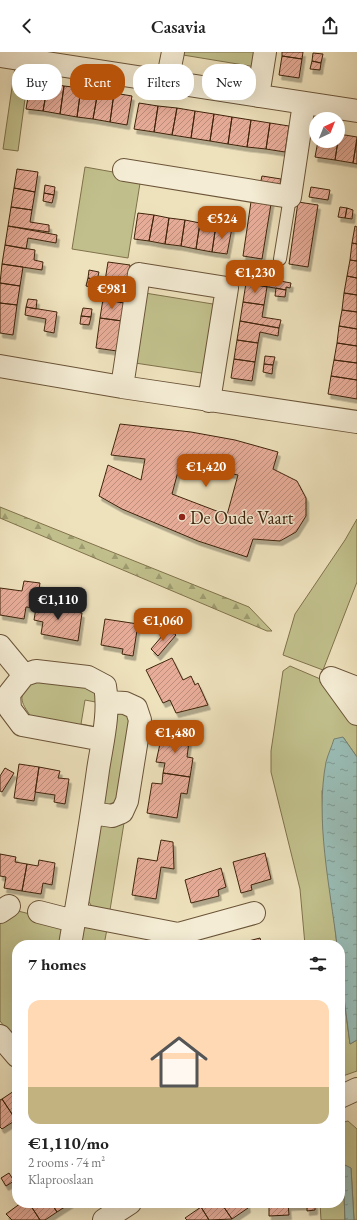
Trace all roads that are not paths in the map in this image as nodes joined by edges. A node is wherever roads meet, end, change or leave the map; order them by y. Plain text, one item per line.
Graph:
1 (173, 52) edge
2 (265, 52) edge
3 (1, 57) edge
4 (171, 64) edge
5 (133, 77) edge
6 (194, 86) edge
7 (258, 96) junction
8 (304, 103) junction
9 (357, 111) edge
10 (124, 170) dead end
11 (290, 197) junction
12 (280, 259) dead end
13 (0, 366) edge
14 (122, 388) junction
15 (209, 401) junction
16 (357, 422) edge
17 (0, 646) edge
18 (24, 675) junction
19 (357, 688) edge
20 (108, 702) junction
21 (357, 714) edge
22 (102, 740) junction
23 (92, 814) junction
24 (39, 912) dead end
25 (254, 913) dead end
26 (75, 917) junction
27 (71, 940) edge
28 (0, 1036) edge
29 (12, 1056) edge
30 (357, 1089) edge
31 (345, 1095) edge
32 (345, 1107) edge
33 (357, 1107) edge

1 - 4 street
2 - 7 street
3 - 5 street
6 - 7 street
7 - 8 street
8 - 9 street
8 - 11 street
10 - 11 street
11 - 12 lane
13 - 14 street
14 - 15 street
14 - 15 street
15 - 16 street
17 - 18 street
18 - 20 street
18 - 22 street
19 - 21 street
20 - 22 street
20 - 23 street
22 - 23 street
23 - 26 street
24 - 26 street
25 - 26 street
26 - 27 street
28 - 29 street
30 - 31 street
32 - 33 street

